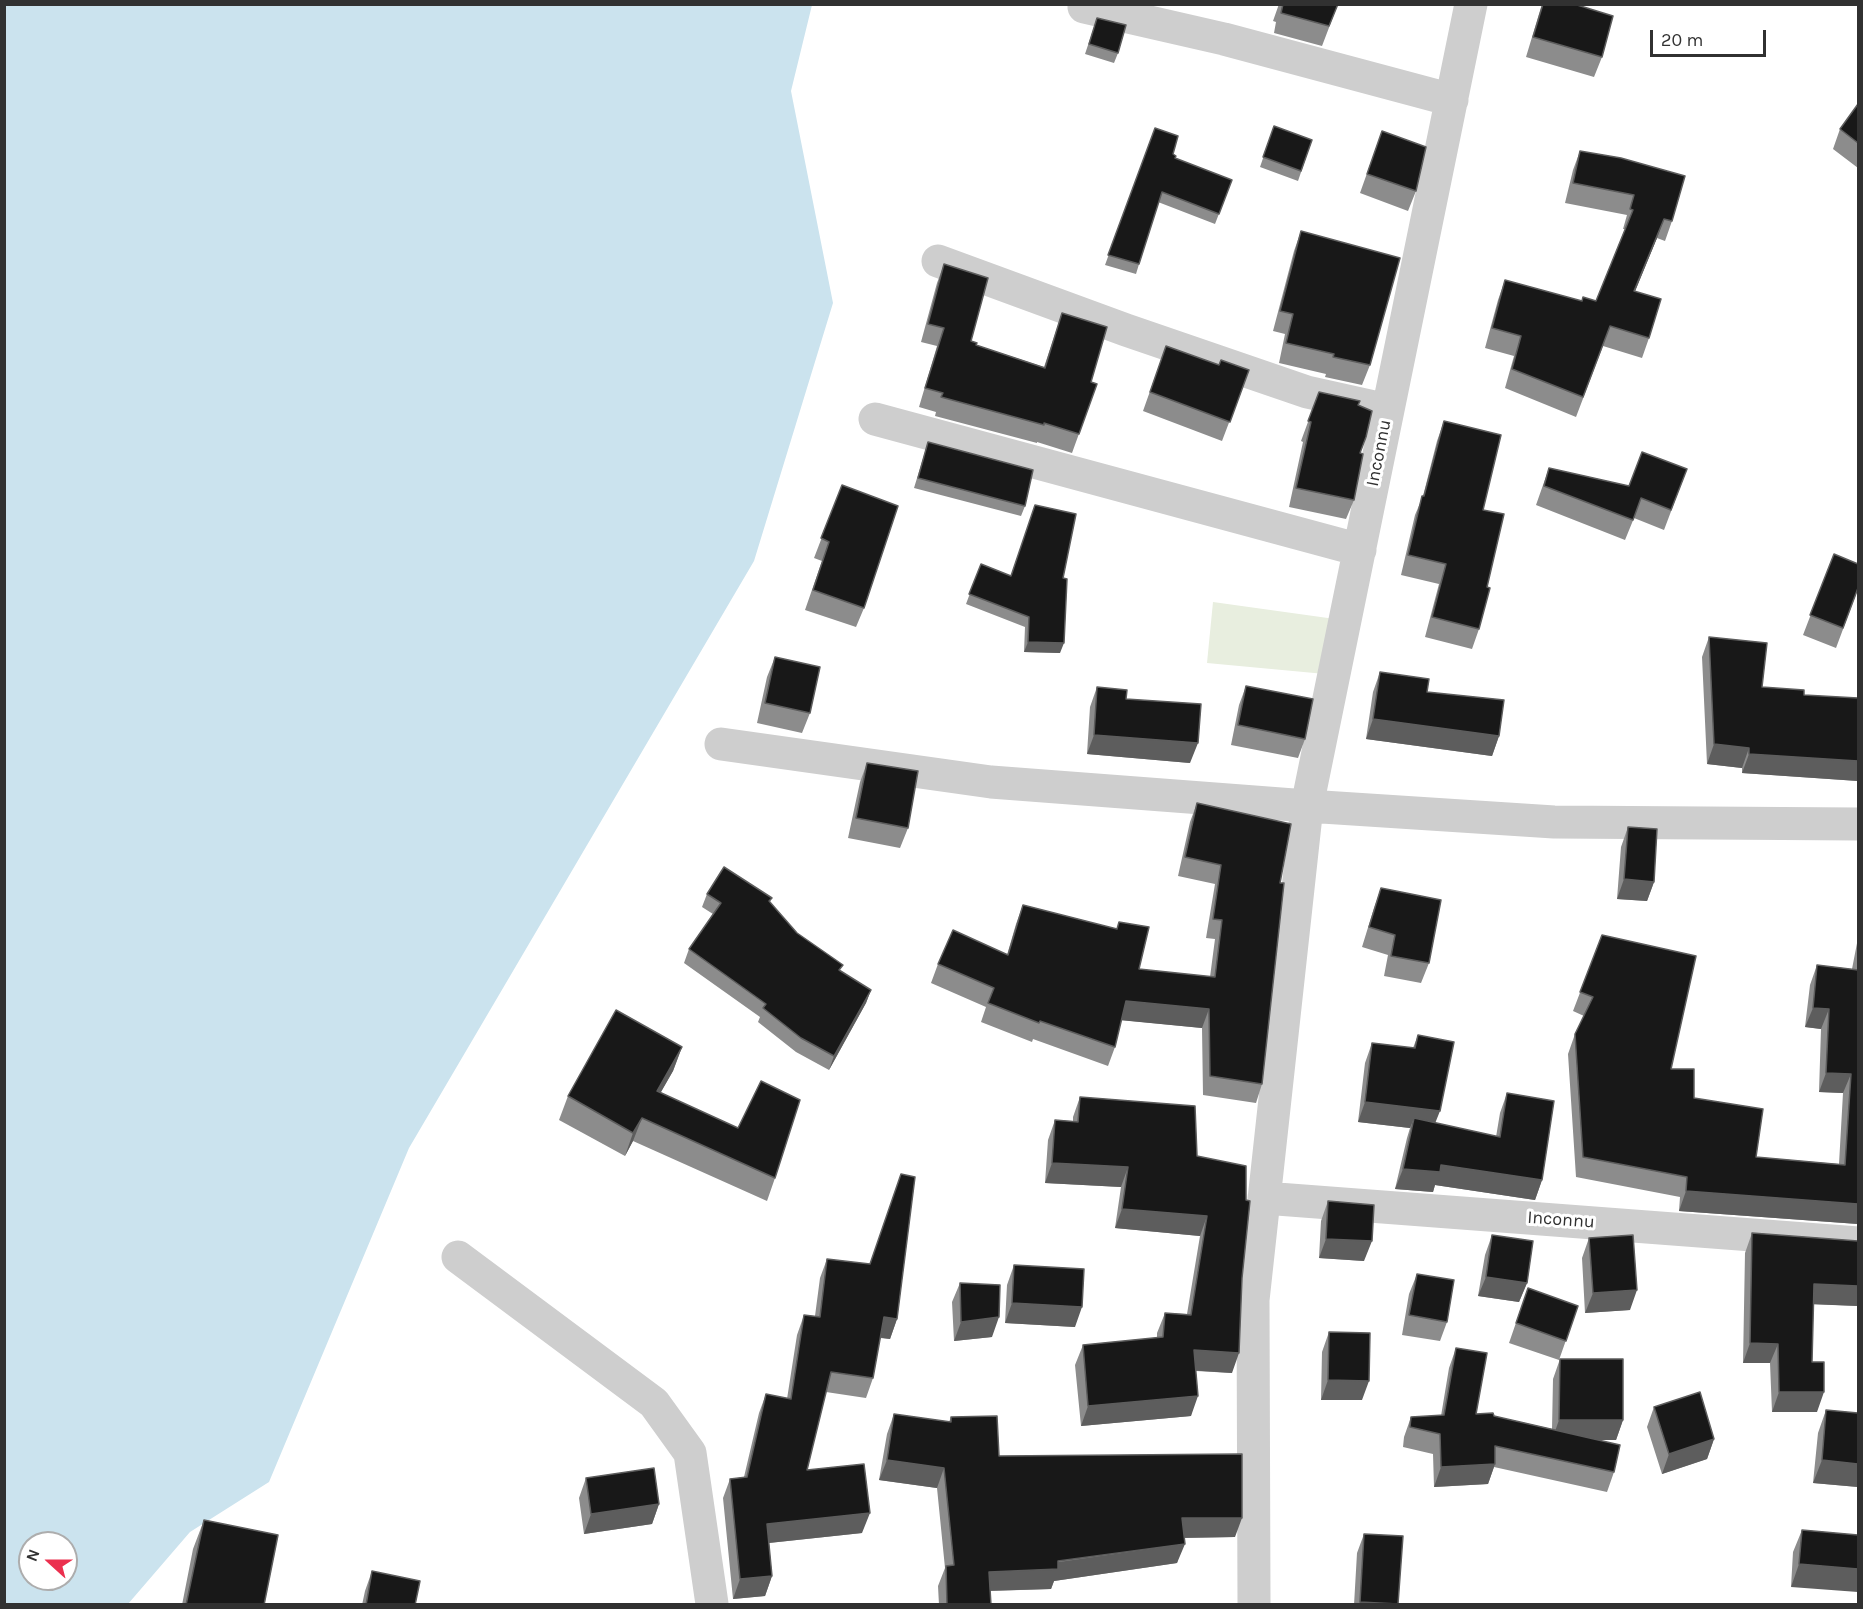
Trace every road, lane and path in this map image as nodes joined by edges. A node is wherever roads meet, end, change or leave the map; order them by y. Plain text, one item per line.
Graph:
1 (1471, 4) edge
2 (1084, 7) dead end
3 (1452, 100) junction
4 (938, 261) dead end
5 (1388, 410) junction
6 (875, 419) dead end
7 (1360, 550) junction
8 (721, 744) dead end
9 (1308, 806) junction
10 (1858, 824) edge
11 (1264, 1198) junction
12 (1858, 1243) edge
13 (458, 1257) dead end
14 (712, 1605) edge
15 (1254, 1605) edge

1 - 3 street, Inconnu
2 - 3 street
3 - 5 street, Inconnu
4 - 5 street
5 - 7 street, Inconnu
6 - 7 street
7 - 9 street, Inconnu
8 - 9 street
9 - 10 street
9 - 11 street, Inconnu
11 - 12 street, Inconnu
11 - 15 street, Inconnu
13 - 14 street

